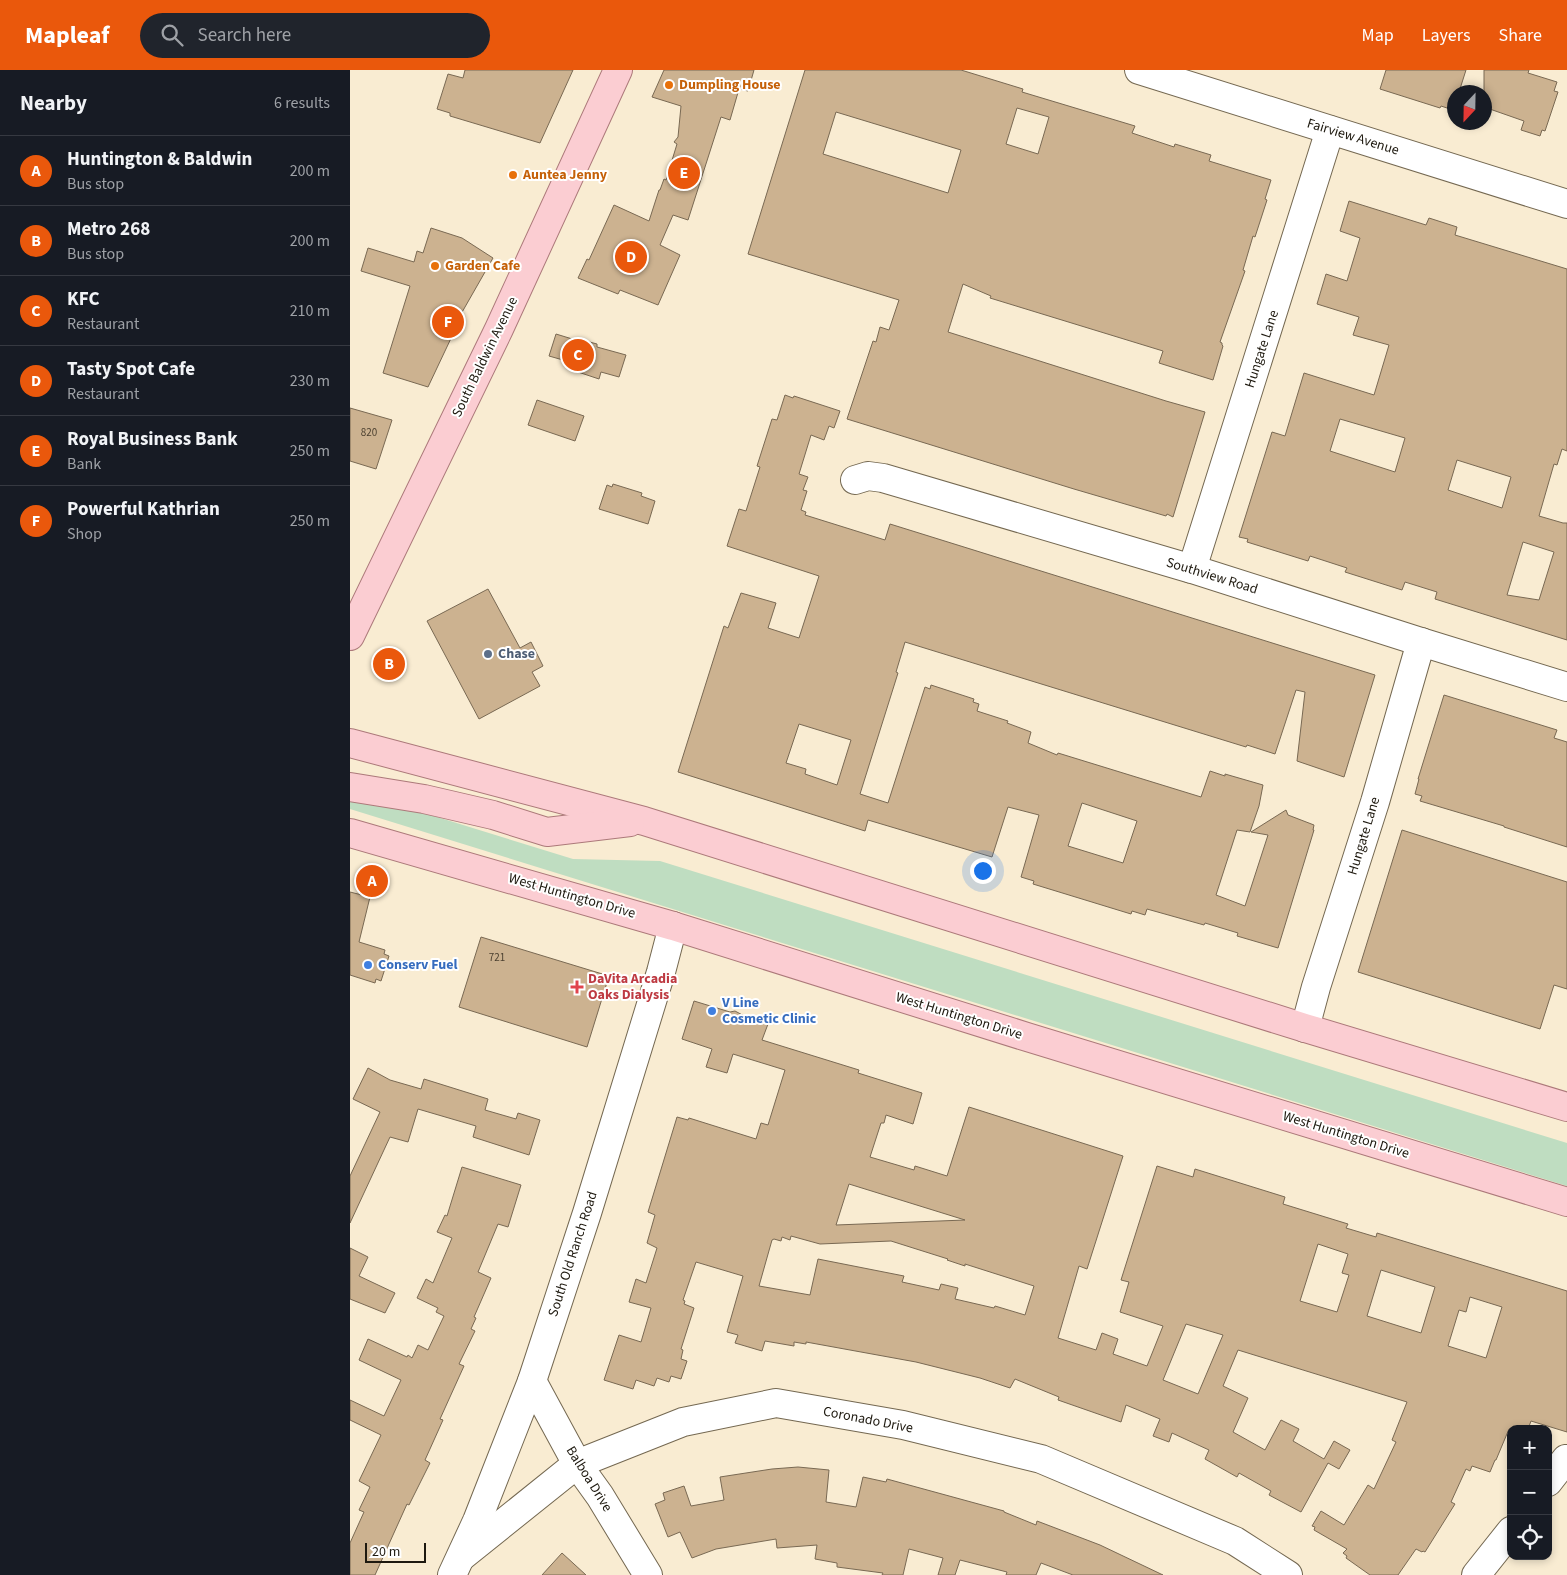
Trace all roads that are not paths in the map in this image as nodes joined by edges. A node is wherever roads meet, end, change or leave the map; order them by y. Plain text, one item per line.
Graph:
1 (618, 70) edge
2 (1140, 70) edge
3 (1330, 130) junction
4 (1567, 204) edge
5 (855, 480) dead end
6 (1192, 568) junction
7 (350, 636) edge
8 (1421, 642) junction
9 (1567, 687) edge
10 (350, 742) edge
11 (350, 787) edge
12 (644, 821) junction
13 (350, 833) edge
14 (674, 926) junction
15 (1305, 1028) junction
16 (1567, 1107) edge
17 (1567, 1202) edge
18 (532, 1381) junction
19 (1566, 1459) edge
20 (577, 1464) junction
21 (1552, 1477) edge
22 (1507, 1535) edge
23 (457, 1566) edge
24 (648, 1575) edge
25 (1288, 1575) edge
26 (1476, 1575) edge

1 - 7 main road, South Baldwin Avenue
2 - 3 street, Fairview Avenue
3 - 4 street, Fairview Avenue
3 - 6 street, Hungate Lane
5 - 6 street, Southview Road
6 - 8 street, Southview Road
8 - 9 street, Southview Road
8 - 15 street, Hungate Lane
10 - 12 main road
11 - 12 main road
12 - 15 main road
13 - 14 main road, West Huntington Drive
14 - 17 main road, West Huntington Drive
14 - 18 street, South Old Ranch Road
15 - 16 main road
18 - 20 street, Balboa Drive
18 - 23 street, South Old Ranch Road
19 - 21 street
20 - 23 street, Coronado Drive
20 - 24 street, Balboa Drive
20 - 25 street, Coronado Drive
22 - 26 street

